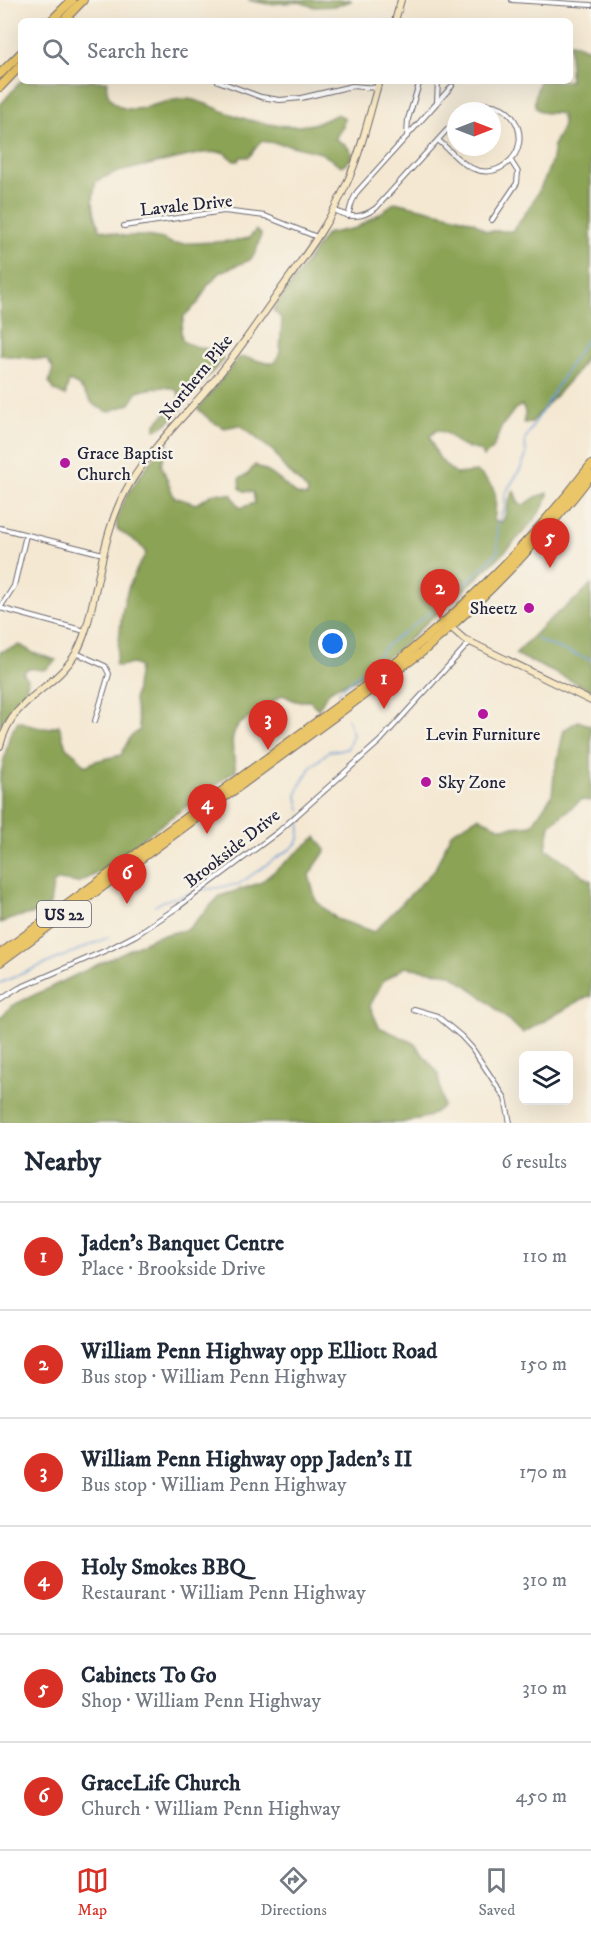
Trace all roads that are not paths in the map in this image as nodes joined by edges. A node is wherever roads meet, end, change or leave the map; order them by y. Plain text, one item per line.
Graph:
1 (72, 0) edge
2 (83, 0) edge
3 (401, 0) edge
4 (512, 0) edge
5 (570, 2) edge
6 (591, 5) edge
7 (54, 18) edge
8 (66, 18) edge
9 (396, 18) edge
10 (18, 56) edge
11 (18, 68) edge
12 (0, 74) edge
13 (226, 84) edge
14 (378, 84) edge
15 (419, 84) edge
16 (438, 84) edge
17 (452, 86) dead end
18 (0, 87) edge
19 (437, 103) junction
20 (501, 108) edge
21 (447, 130) edge
22 (407, 136) junction
23 (438, 140) junction
24 (510, 161) junction
25 (334, 210) junction
26 (348, 216) junction
27 (492, 220) dead end
28 (124, 226) dead end
29 (318, 238) junction
30 (591, 465) edge
31 (591, 475) edge
32 (0, 528) edge
33 (27, 535) junction
34 (104, 554) junction
35 (0, 608) edge
36 (448, 625) junction
37 (85, 631) junction
38 (470, 642) junction
39 (75, 653) junction
40 (591, 701) edge
41 (95, 721) dead end
42 (0, 746) edge
43 (0, 954) edge
44 (0, 962) edge
45 (0, 1000) edge
46 (413, 1009) dead end
47 (510, 1123) edge

1 - 7 highway
2 - 8 highway
3 - 9 main road
4 - 5 street
5 - 6 street
10 - 12 highway
11 - 18 highway
13 - 14 street
14 - 25 main road, Northern Pike
15 - 22 street
16 - 19 street
17 - 19 street
19 - 22 street
20 - 24 street
21 - 23 street
22 - 26 street
23 - 24 street
23 - 26 street
24 - 27 street
25 - 26 street
25 - 29 main road, Northern Pike
28 - 29 street, Lavale Drive
29 - 34 main road, Northern Pike
30 - 36 highway, US 22
31 - 36 highway, US 22
32 - 33 street
33 - 34 street
33 - 35 street
34 - 37 main road, Northern Pike
35 - 37 street
36 - 38 main road
36 - 43 highway, US 22
36 - 44 highway, US 22
37 - 39 main road, Northern Pike
38 - 40 main road
38 - 45 street, Brookside Drive
39 - 41 street
39 - 42 main road, Northern Pike
46 - 47 street

